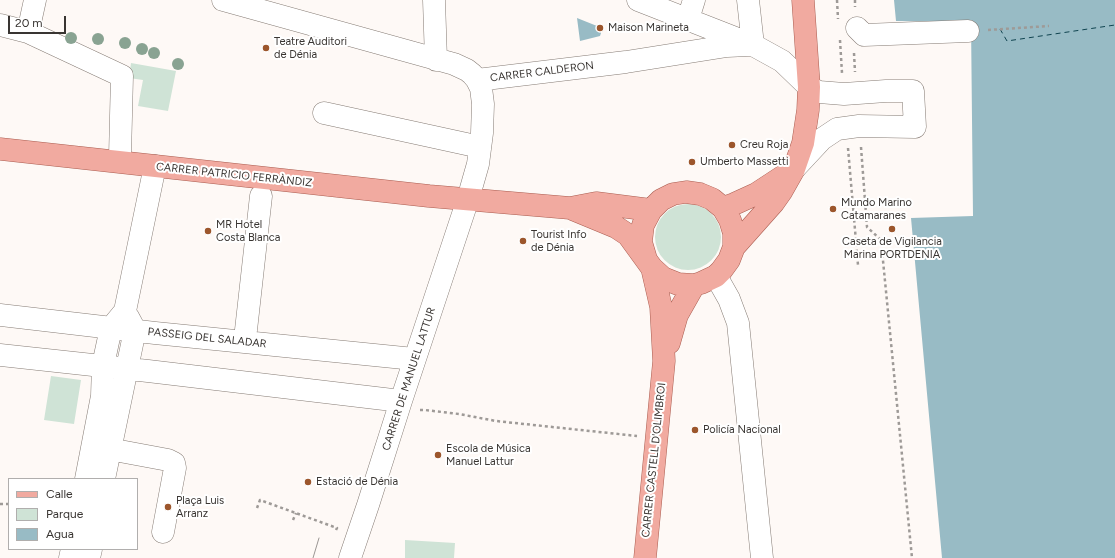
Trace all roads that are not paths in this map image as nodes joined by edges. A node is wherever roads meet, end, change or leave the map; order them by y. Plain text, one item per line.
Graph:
1 (35, 0) edge
2 (223, 0) edge
3 (434, 0) edge
4 (748, 0) edge
5 (803, 0) edge
6 (643, 1) edge
7 (691, 10) edge
8 (0, 26) edge
9 (857, 28) road end
10 (968, 31) road end
11 (28, 32) junction
12 (753, 44) junction
13 (436, 60) junction
14 (477, 80) junction
15 (809, 87) junction
16 (324, 113) dead end
17 (480, 147) junction
18 (0, 149) edge
19 (120, 156) dead end
20 (155, 166) junction
21 (794, 169) junction
22 (261, 196) dead end
23 (468, 199) junction
24 (570, 208) junction
25 (723, 208) junction
26 (651, 210) junction
27 (734, 247) junction
28 (649, 264) junction
29 (716, 276) junction
30 (694, 285) junction
31 (125, 311) junction
32 (0, 315) edge
33 (110, 328) junction
34 (135, 330) junction
35 (246, 330) dead end
36 (0, 355) edge
37 (414, 359) junction
38 (664, 361) junction
39 (103, 365) junction
40 (128, 368) junction
41 (407, 406) junction
42 (109, 449) junction
43 (86, 478) edge
44 (104, 478) edge
45 (163, 532) dead end
46 (350, 558) edge
47 (645, 558) edge
48 (762, 558) edge

1 - 11 street
2 - 13 street, CARRER CALDERON
3 - 13 street
4 - 12 street
5 - 15 main road
6 - 7 street
7 - 12 street
8 - 11 street
9 - 10 street
11 - 19 street
12 - 14 street, CARRER CALDERON
12 - 15 street
13 - 14 street, CARRER CALDERON
14 - 17 street, CARRER DE MANUEL LATTUR
15 - 21 main road
15 - 21 street
16 - 17 street
17 - 23 street, CARRER DE MANUEL LATTUR
18 - 20 main road, CARRER PATRICIO FERRÀNDIZ
20 - 23 main road, CARRER PATRICIO FERRÀNDIZ
20 - 31 street
21 - 25 main road
21 - 27 main road
22 - 35 street
23 - 24 main road, CARRER PATRICIO FERRÀNDIZ
23 - 37 street, CARRER DE MANUEL LATTUR
24 - 26 main road
24 - 28 main road
25 - 26 main road
25 - 27 main road
26 - 28 main road
27 - 29 main road
28 - 30 main road
28 - 38 main road, CARRER CASTELL D'OLIMBROI
29 - 30 main road
29 - 48 street
30 - 38 main road, CARRER CASTELL D'OLIMBROI
31 - 33 street
31 - 34 street
32 - 33 street, PASSEIG DEL SALADAR
33 - 34 street, PASSEIG DEL SALADAR
33 - 39 street
34 - 37 street, PASSEIG DEL SALADAR
34 - 40 street
36 - 39 street
37 - 41 street, CARRER DE MANUEL LATTUR
38 - 47 main road, CARRER CASTELL D'OLIMBROI
39 - 40 street
39 - 43 street
40 - 41 street
40 - 42 street
41 - 46 street, CARRER DE MANUEL LATTUR
42 - 44 street
42 - 45 street

